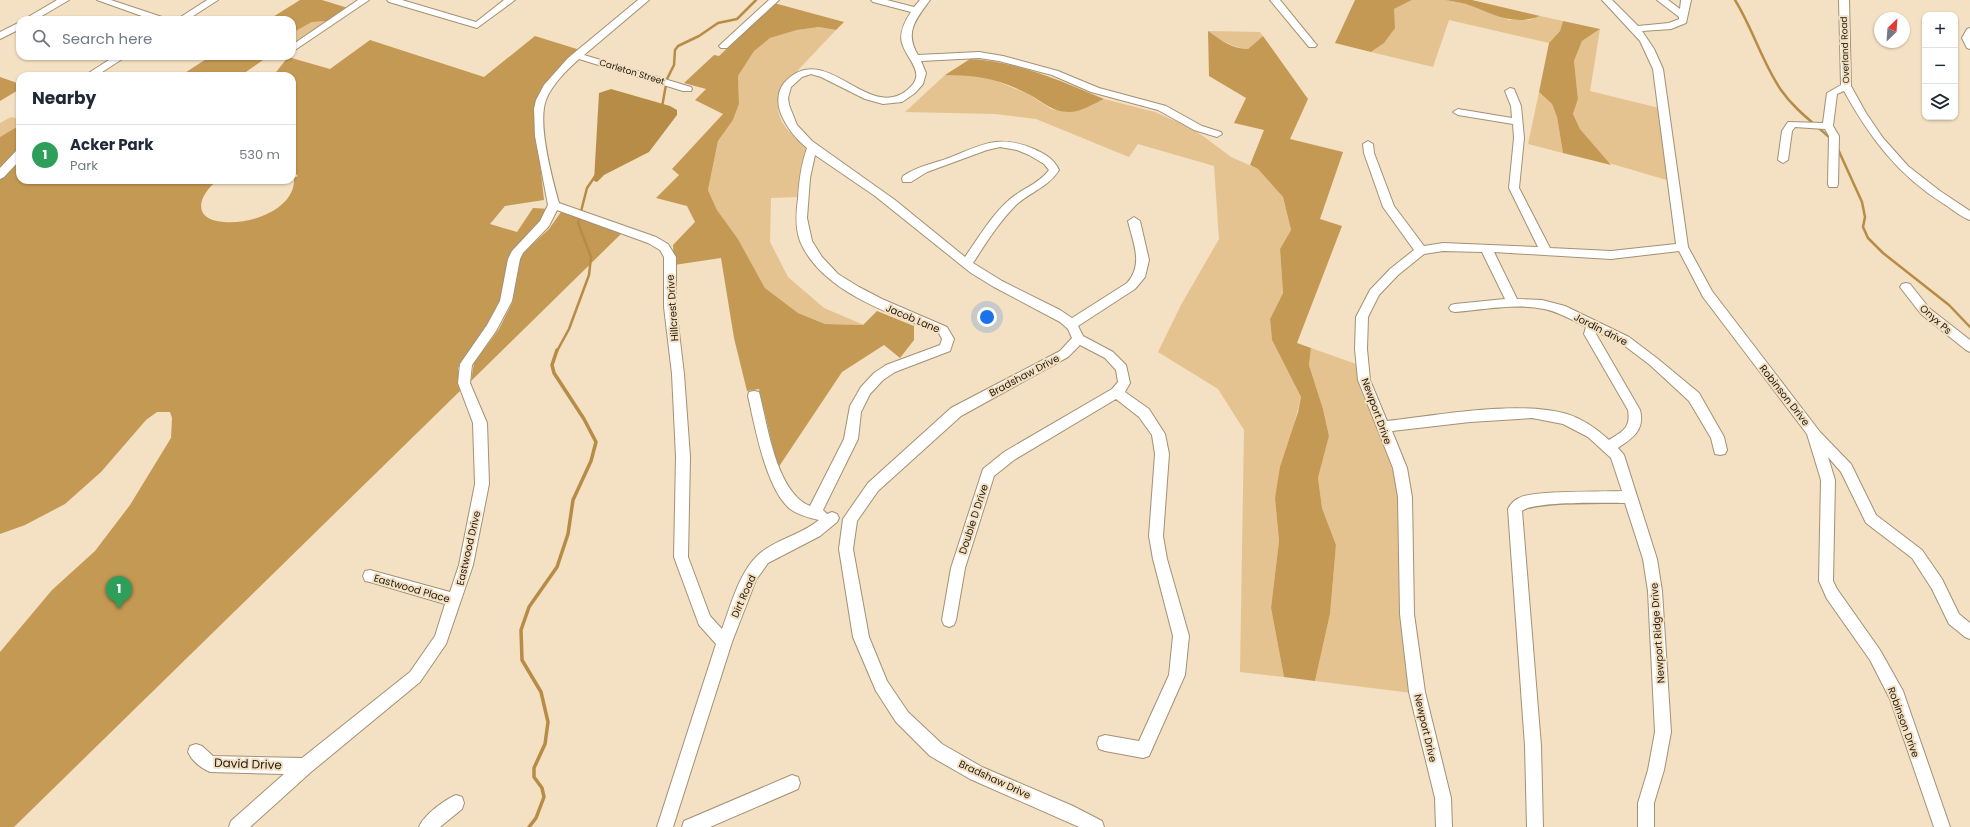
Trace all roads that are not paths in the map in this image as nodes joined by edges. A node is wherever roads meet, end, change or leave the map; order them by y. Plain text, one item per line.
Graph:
1 (64, 0) edge
2 (102, 0) edge
3 (213, 0) edge
4 (364, 0) edge
5 (392, 0) edge
6 (510, 0) edge
7 (644, 0) edge
8 (774, 0) edge
9 (876, 0) edge
10 (925, 0) edge
11 (1275, 0) edge
12 (1607, 0) edge
13 (1662, 0) edge
14 (1686, 0) edge
15 (1844, 0) edge
16 (915, 10) junction
17 (35, 16) edge
18 (150, 16) edge
19 (187, 16) edge
20 (1683, 19) junction
21 (16, 27) edge
22 (1637, 29) junction
23 (1970, 31) edge
24 (0, 36) edge
25 (1312, 45) dead end
26 (296, 46) edge
27 (724, 46) dead end
28 (1970, 46) edge
29 (578, 56) junction
30 (916, 58) junction
31 (115, 60) edge
32 (95, 72) edge
33 (1846, 86) junction
34 (687, 89) dead end
35 (1510, 91) dead end
36 (1458, 112) dead end
37 (1518, 122) junction
38 (1828, 126) junction
39 (1217, 134) dead end
40 (1368, 144) dead end
41 (813, 146) junction
42 (16, 157) edge
43 (1783, 160) dead end
44 (0, 175) edge
45 (907, 179) dead end
46 (1833, 184) dead end
47 (554, 205) junction
48 (1970, 216) edge
49 (1134, 221) dead end
50 (1682, 247) junction
51 (1486, 248) junction
52 (1421, 251) junction
53 (1546, 251) junction
54 (967, 263) junction
55 (1906, 287) dead end
56 (1513, 303) junction
57 (1455, 308) dead end
58 (1071, 325) junction
59 (1594, 325) junction
60 (1079, 339) junction
61 (1970, 347) edge
62 (1117, 393) junction
63 (754, 396) dead end
64 (1383, 427) junction
65 (1813, 432) junction
66 (1608, 447) junction
67 (1720, 450) dead end
68 (1630, 497) junction
69 (814, 513) junction
70 (832, 518) junction
71 (850, 519) junction
72 (370, 576) dead end
73 (455, 600) junction
74 (949, 620) dead end
75 (1970, 632) edge
76 (724, 642) junction
77 (1104, 742) dead end
78 (196, 752) dead end
79 (305, 766) junction
80 (792, 783) dead end
81 (456, 803) dead end
82 (237, 827) edge
83 (427, 827) edge
84 (665, 827) edge
85 (690, 827) edge
86 (1096, 827) edge
87 (1444, 827) edge
88 (1535, 827) edge
89 (1646, 827) edge
90 (1942, 827) edge

1 - 17 street
2 - 18 street
3 - 19 street
4 - 26 street
5 - 6 street
7 - 29 street
8 - 27 street
9 - 16 street
10 - 16 street
11 - 25 street
12 - 22 street, Robinson Drive
13 - 20 street
14 - 20 street
15 - 33 street, Overland Road
16 - 30 street
20 - 22 street
21 - 24 street
22 - 50 street, Robinson Drive
23 - 28 street
29 - 34 street, Carleton Street
29 - 47 street
30 - 39 street
30 - 41 street
31 - 32 street
33 - 38 street
33 - 48 street, Overland Road
35 - 37 street
36 - 37 street
37 - 53 street
38 - 43 street
38 - 46 street
40 - 52 street
41 - 54 street
41 - 69 street, Jacob Lane
42 - 44 street
45 - 54 street
47 - 73 street, Eastwood Drive
47 - 76 street, Hillcrest Drive
49 - 58 street
50 - 53 street
50 - 65 street, Robinson Drive
51 - 52 street
51 - 53 street
51 - 56 street
52 - 64 street, Newport Drive
54 - 58 street
55 - 61 street, Onyx Ps
56 - 57 street, Jordin drive
56 - 59 street, Jordin drive
58 - 60 street
59 - 66 street
59 - 67 street, Jordin drive
60 - 62 street
60 - 71 street, Bradshaw Drive
62 - 74 street, Double D Drive
62 - 77 street
63 - 69 street
64 - 66 street, Newport Ridge Drive
64 - 87 street, Newport Drive
65 - 75 street
65 - 90 street, Robinson Drive
66 - 68 street, Newport Ridge Drive
68 - 88 street
68 - 89 street, Newport Ridge Drive
69 - 70 street
70 - 71 street
70 - 76 street, Dirt Road
71 - 86 street, Bradshaw Drive
72 - 73 street, Eastwood Place
73 - 79 street, Eastwood Drive
76 - 84 street, Dirt Road
78 - 79 street, David Drive
79 - 82 street, Eastwood Drive
80 - 85 street
81 - 83 street

